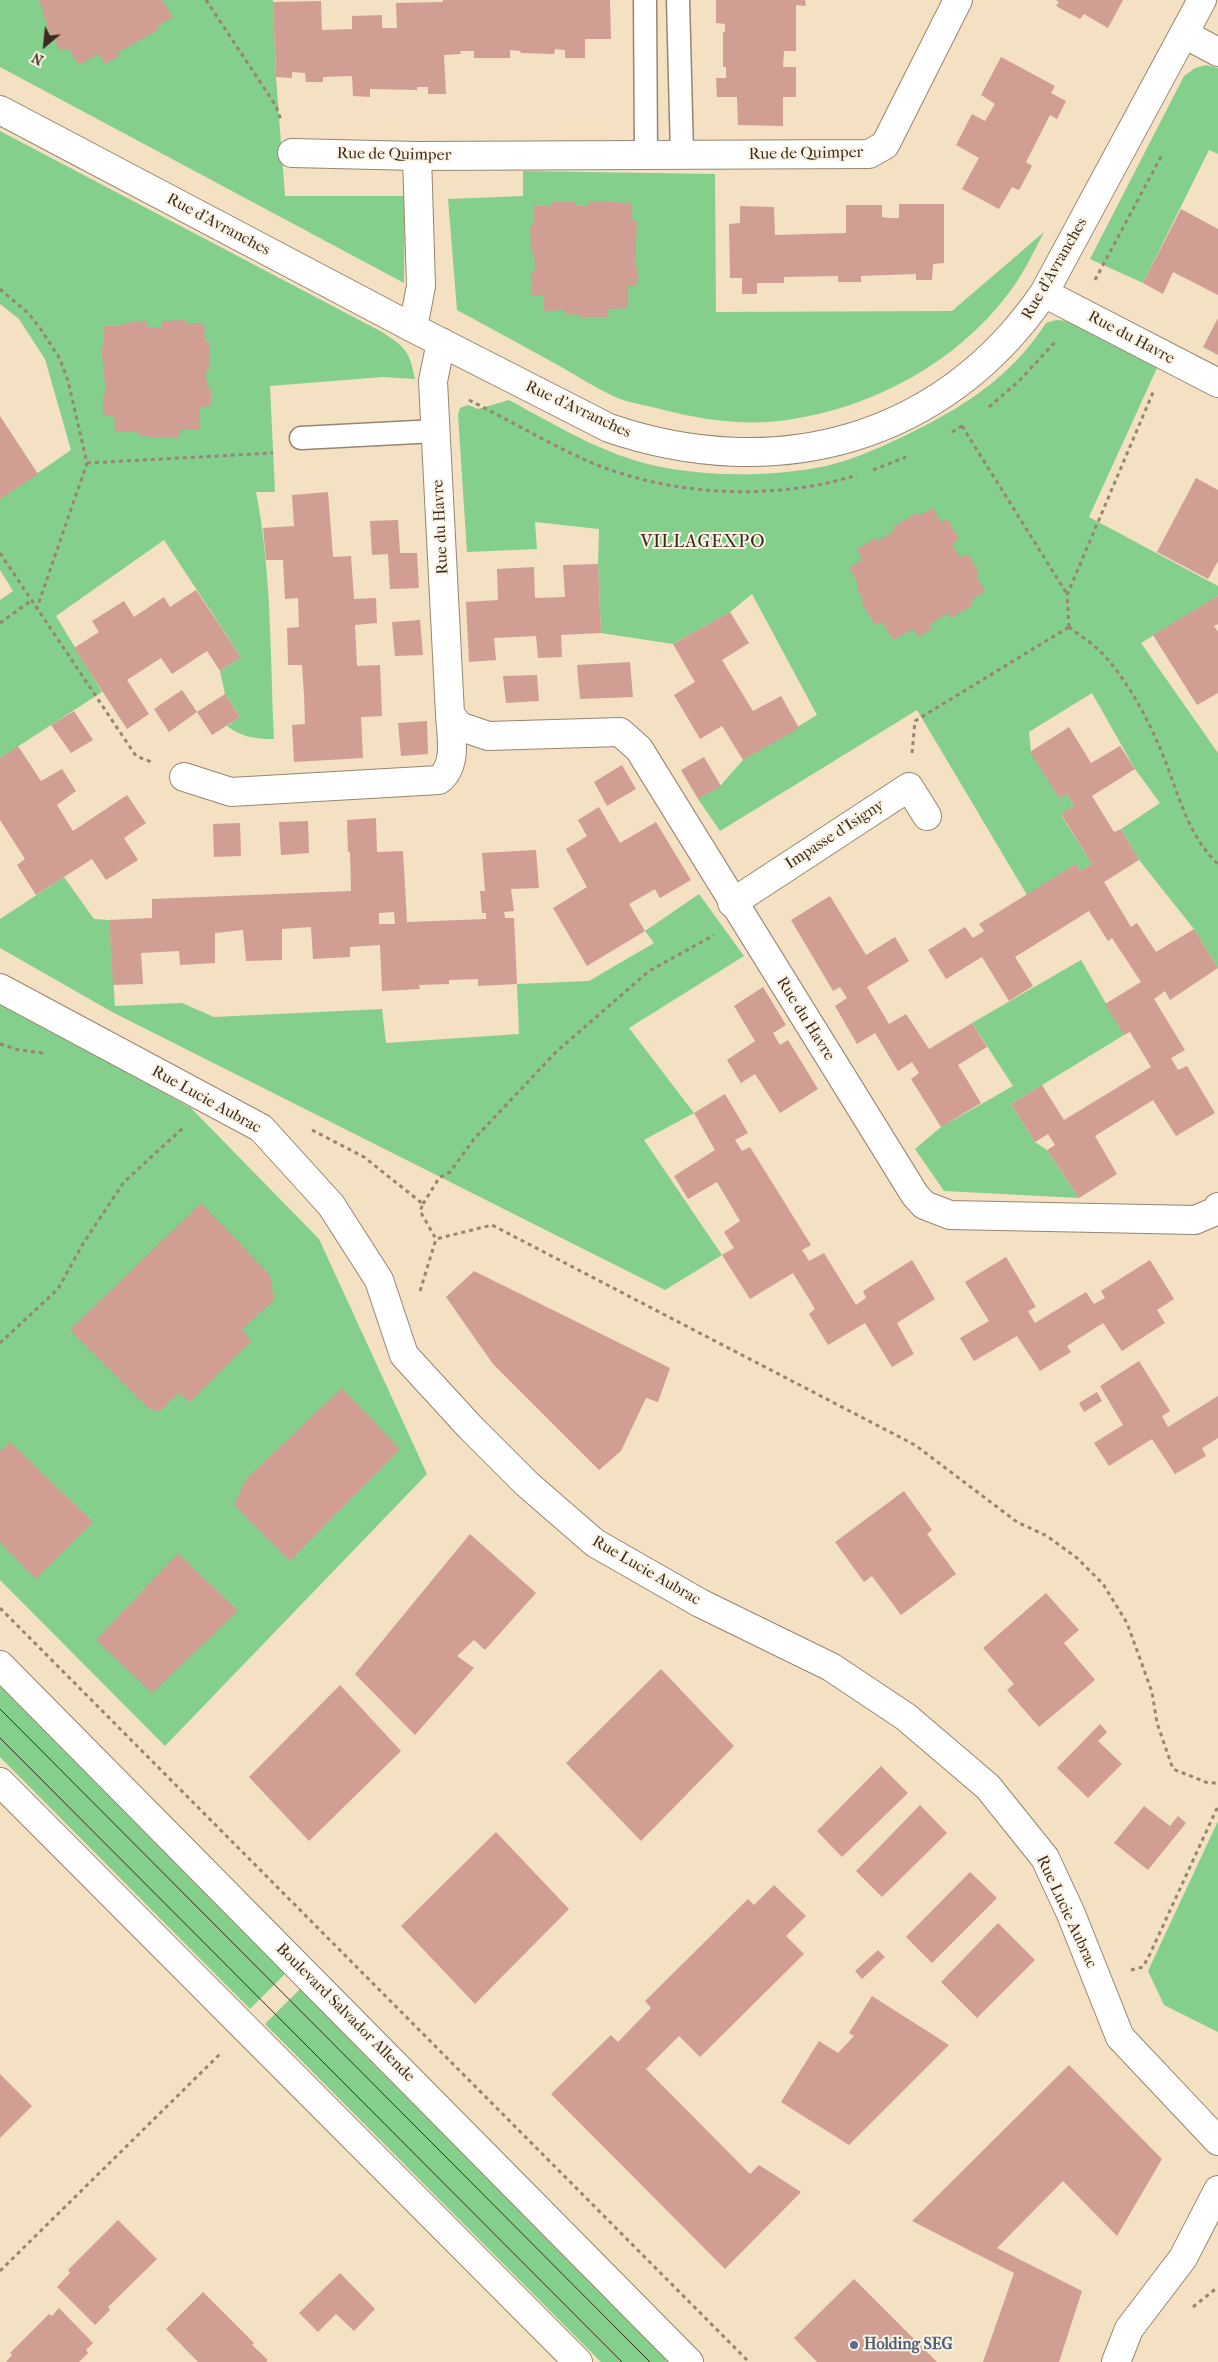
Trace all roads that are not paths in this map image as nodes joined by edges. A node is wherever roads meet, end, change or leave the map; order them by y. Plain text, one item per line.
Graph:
1 (645, 0) edge
2 (678, 0) edge
3 (958, 0) edge
4 (1202, 0) edge
5 (1184, 34) junction
6 (1218, 52) edge
7 (0, 110) edge
8 (292, 153) road end
9 (682, 154) junction
10 (646, 155) junction
11 (417, 156) junction
12 (1044, 293) junction
13 (413, 328) junction
14 (441, 342) junction
15 (1218, 383) edge
16 (436, 431) junction
17 (301, 438) road end
18 (450, 714) junction
19 (184, 777) road end
20 (928, 816) dead end
21 (737, 911) junction
22 (0, 988) edge
23 (1218, 1207) edge
24 (0, 1665) edge
25 (0, 1782) edge
26 (1218, 2141) edge
27 (1218, 2190) edge
28 (578, 2362) edge
29 (688, 2362) edge
30 (1116, 2362) edge

1 - 10 lane
2 - 9 lane
3 - 9 street, Rue de Quimper
4 - 5 street, Rue d'Avranches
5 - 6 street
5 - 12 street, Rue d'Avranches
7 - 13 street, Rue d'Avranches
8 - 11 street, Rue de Quimper
9 - 10 street, Rue de Quimper
10 - 11 street, Rue de Quimper
11 - 13 street
12 - 14 street, Rue d'Avranches
12 - 15 street, Rue du Havre
13 - 14 street, Rue d'Avranches
14 - 16 street, Rue du Havre
16 - 17 lane
16 - 18 street, Rue du Havre
18 - 19 street, Rue du Havre
18 - 21 street, Rue du Havre
20 - 21 street, Impasse d'Isigny
21 - 23 street, Rue du Havre
22 - 26 street, Rue Lucie Aubrac
24 - 29 street, Boulevard Salvador Allende
25 - 28 street
27 - 30 street

